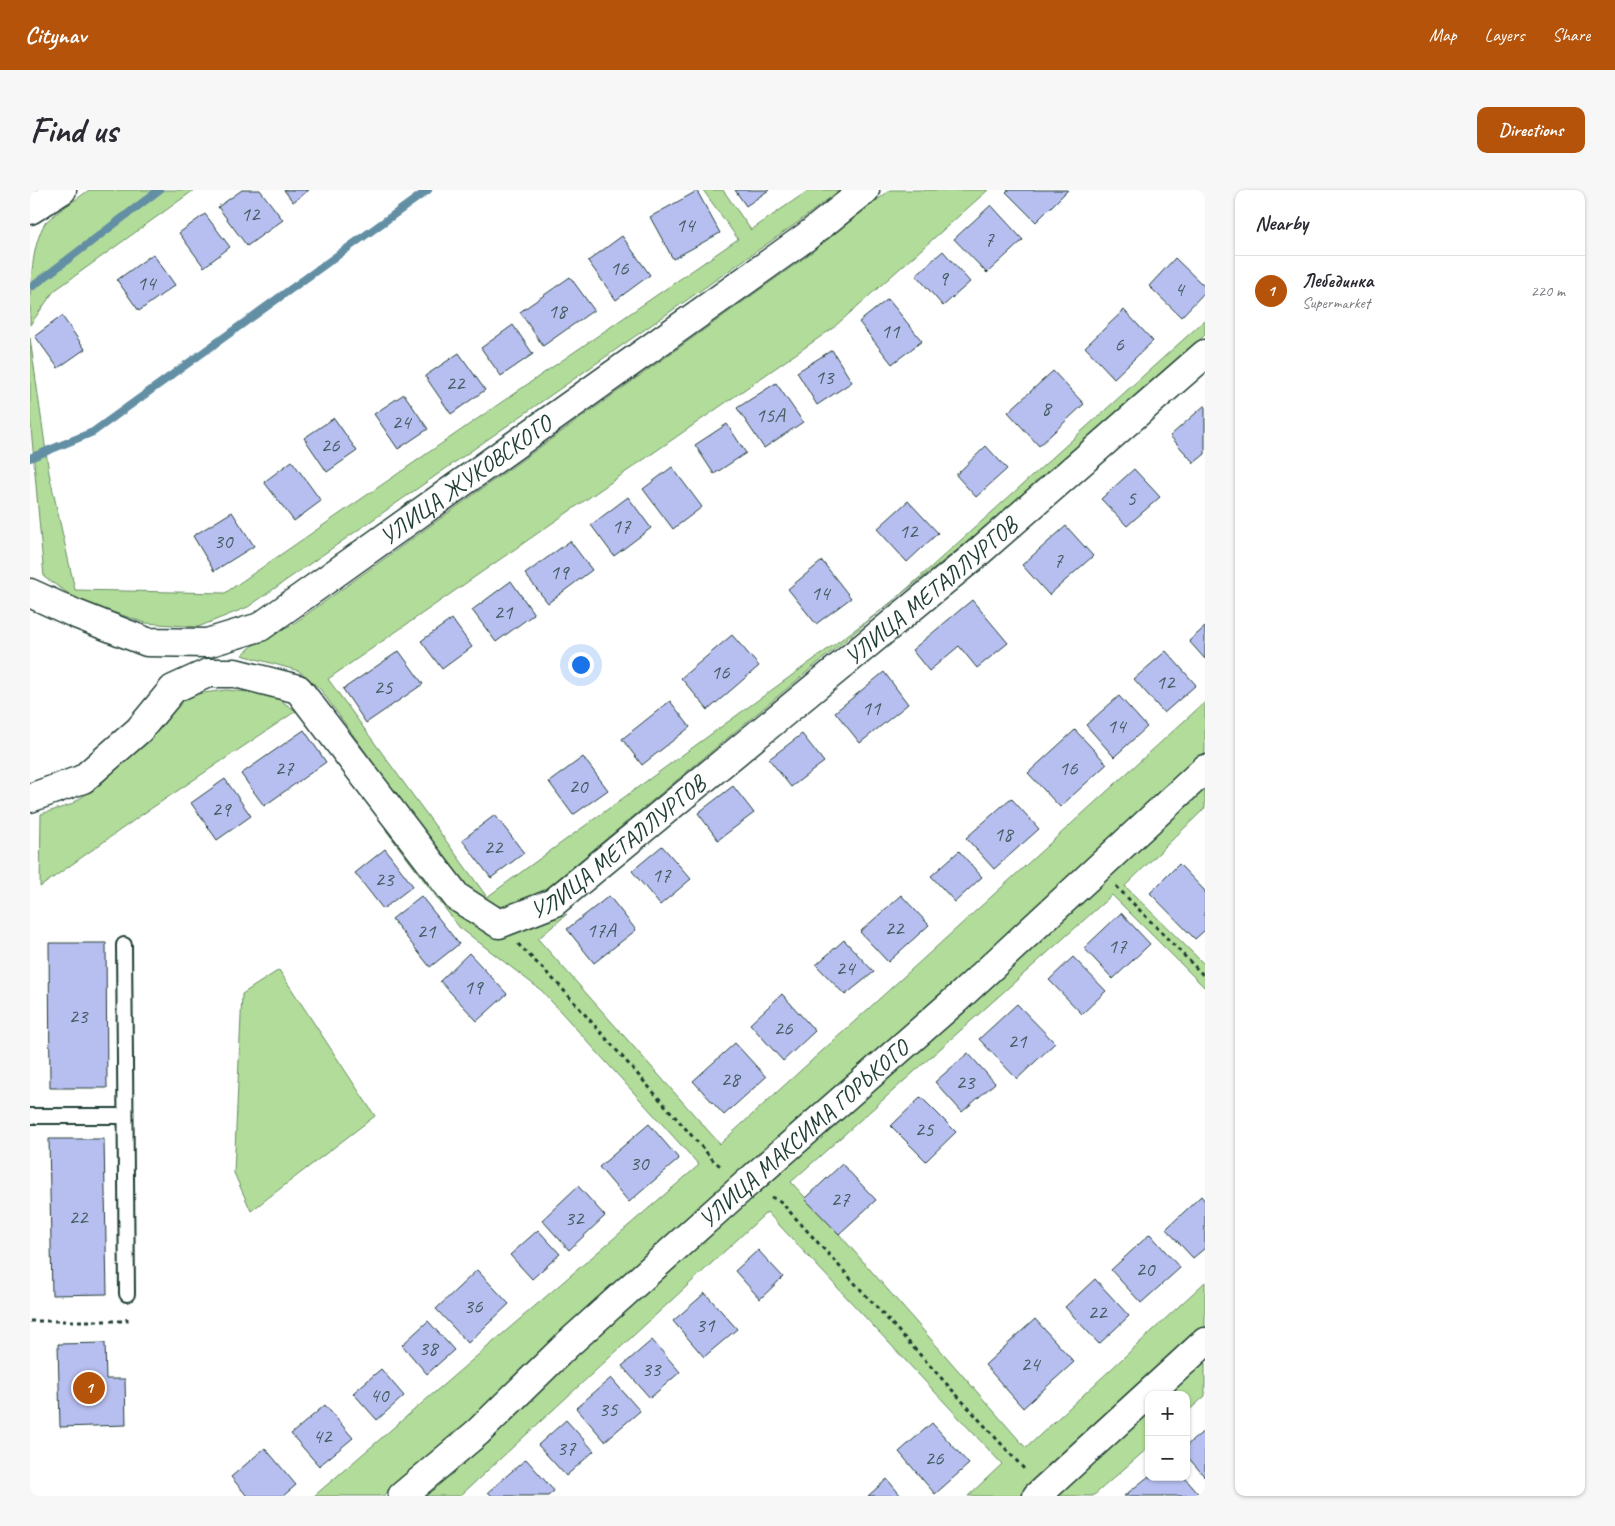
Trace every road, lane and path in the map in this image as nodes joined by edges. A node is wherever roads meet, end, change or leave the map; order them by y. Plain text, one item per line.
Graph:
1 (62, 190) edge
2 (865, 190) edge
3 (30, 210) edge
4 (1205, 354) edge
5 (30, 593) edge
6 (206, 643) junction
7 (208, 673) junction
8 (1205, 769) edge
9 (30, 798) edge
10 (1098, 869) junction
11 (499, 924) junction
12 (124, 945) dead end
13 (1205, 977) edge
14 (30, 1116) edge
15 (125, 1116) junction
16 (745, 1185) junction
17 (127, 1294) joint
18 (30, 1321) edge
19 (1205, 1342) edge
20 (1042, 1492) edge
21 (402, 1496) edge

1 - 3 street
2 - 6 street, УЛИЦА ЖУКОВСКОГО
4 - 11 street, УЛИЦА МЕТАЛЛУРГОВ
5 - 6 street, УЛИЦА ЖУКОВСКОГО
6 - 7 street
7 - 9 street, УЛИЦА МЕТАЛЛУРГОВ
7 - 11 street, УЛИЦА МЕТАЛЛУРГОВ
8 - 10 street, УЛИЦА МАКСИМА ГОРЬКОГО
10 - 13 path
10 - 16 street, УЛИЦА МАКСИМА ГОРЬКОГО
11 - 16 path
12 - 15 lane
14 - 15 lane
15 - 17 lane
16 - 20 path
16 - 21 street, УЛИЦА МАКСИМА ГОРЬКОГО
17 - 18 path
19 - 20 street

